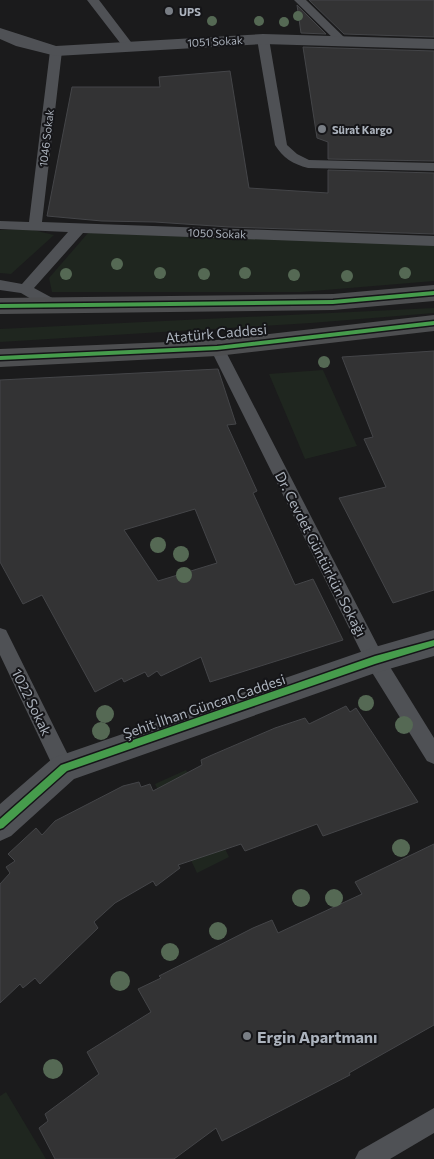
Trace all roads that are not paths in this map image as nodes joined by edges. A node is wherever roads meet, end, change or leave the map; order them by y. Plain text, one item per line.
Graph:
1 (93, 0) edge
2 (300, 0) edge
3 (0, 33) edge
4 (263, 39) junction
5 (343, 42) junction
6 (434, 44) edge
7 (128, 46) junction
8 (56, 51) junction
9 (434, 167) edge
10 (0, 225) edge
11 (35, 226) junction
12 (80, 227) junction
13 (434, 241) edge
14 (0, 285) edge
15 (25, 289) junction
16 (434, 293) edge
17 (53, 305) junction
18 (0, 306) edge
19 (434, 323) edge
20 (217, 348) junction
21 (0, 358) edge
22 (0, 636) edge
23 (434, 643) edge
24 (375, 660) junction
25 (434, 755) edge
26 (64, 768) junction
27 (0, 825) edge
28 (434, 1120) edge
29 (368, 1159) edge

1 - 7 lane
2 - 5 lane
3 - 8 street, 1051 Sokak
4 - 5 street, 1051 Sokak
4 - 7 street, 1051 Sokak
4 - 9 lane
5 - 6 street, 1051 Sokak
7 - 8 street, 1051 Sokak
8 - 11 lane, 1046 Sokak
10 - 11 lane, 1050 Sokak
11 - 12 lane, 1050 Sokak
12 - 13 lane, 1050 Sokak
12 - 15 lane
14 - 15 lane
15 - 17 lane
16 - 17 main road, Atatürk Caddesi
17 - 18 main road, Atatürk Caddesi
19 - 20 main road, Atatürk Caddesi
20 - 21 main road, Atatürk Caddesi
20 - 24 lane, Dr. Cevdet Güntürkün Sokağı
22 - 26 lane, 1022 Sokak
23 - 24 street, Şehit İlhan Güncan Caddesi
24 - 25 lane, Dr. Cevdet Güntürkün Sokağı
24 - 26 street, Şehit İlhan Güncan Caddesi
26 - 27 street, Şehit İlhan Güncan Caddesi
28 - 29 lane

